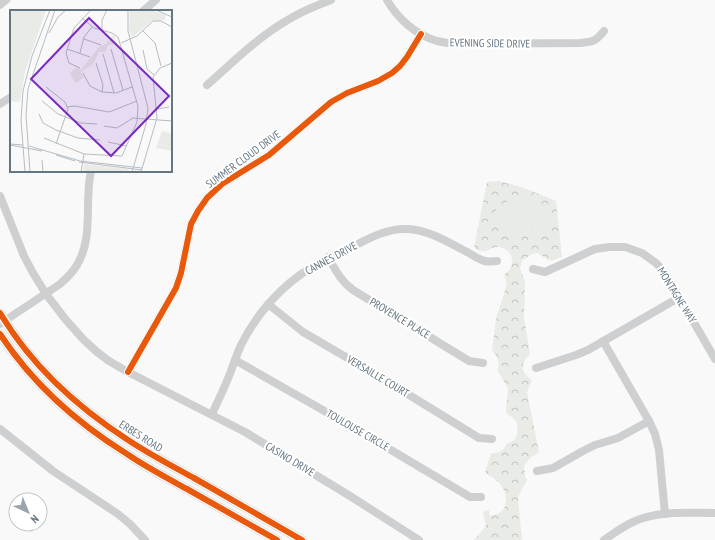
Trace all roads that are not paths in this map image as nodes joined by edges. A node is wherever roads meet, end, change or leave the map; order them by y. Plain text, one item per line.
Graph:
1 (6, 0) edge
2 (156, 0) edge
3 (331, 0) edge
4 (387, 0) edge
5 (0, 5) edge
6 (144, 10) edge
7 (604, 31) dead end
8 (421, 34) junction
9 (207, 85) dead end
10 (10, 98) edge
11 (0, 104) edge
12 (91, 172) edge
13 (0, 196) edge
14 (328, 258) junction
15 (497, 261) dead end
16 (533, 269) dead end
17 (46, 294) junction
18 (680, 297) junction
19 (268, 304) junction
20 (2, 319) edge
21 (0, 334) edge
22 (603, 341) junction
23 (715, 359) edge
24 (235, 360) junction
25 (483, 363) dead end
26 (536, 368) dead end
27 (128, 372) junction
28 (212, 414) junction
29 (649, 421) junction
30 (0, 429) edge
31 (492, 439) dead end
32 (537, 471) dead end
33 (481, 496) dead end
34 (715, 513) edge
35 (665, 514) junction
36 (145, 540) edge
37 (277, 540) edge
38 (302, 540) edge
39 (419, 540) edge
40 (604, 540) edge

1 - 5 street
2 - 6 street
3 - 9 street
4 - 8 street, EVENING SIDE DRIVE
7 - 8 street, EVENING SIDE DRIVE
8 - 27 street, SUMMER CLOUD DRIVE
10 - 11 street
12 - 17 street
13 - 17 street, CASINO DRIVE
14 - 15 street, CANNES DRIVE
14 - 19 street, CANNES DRIVE
14 - 25 street, PROVENCE PLACE
16 - 18 street, MONTAGNE WAY
17 - 20 street
17 - 27 street, CASINO DRIVE
18 - 22 street
18 - 23 street, MONTAGNE WAY
19 - 24 street, CANNES DRIVE
19 - 31 street, VERSAILLE COURT
20 - 38 main road, ERBES ROAD
21 - 37 main road, ERBES ROAD
22 - 26 street
22 - 29 street
24 - 28 street, CANNES DRIVE
24 - 33 street, TOULOUSE CIRCLE
27 - 28 street, CASINO DRIVE
28 - 39 street, CASINO DRIVE
29 - 32 street
29 - 35 street
30 - 36 street
34 - 35 street
35 - 40 street

